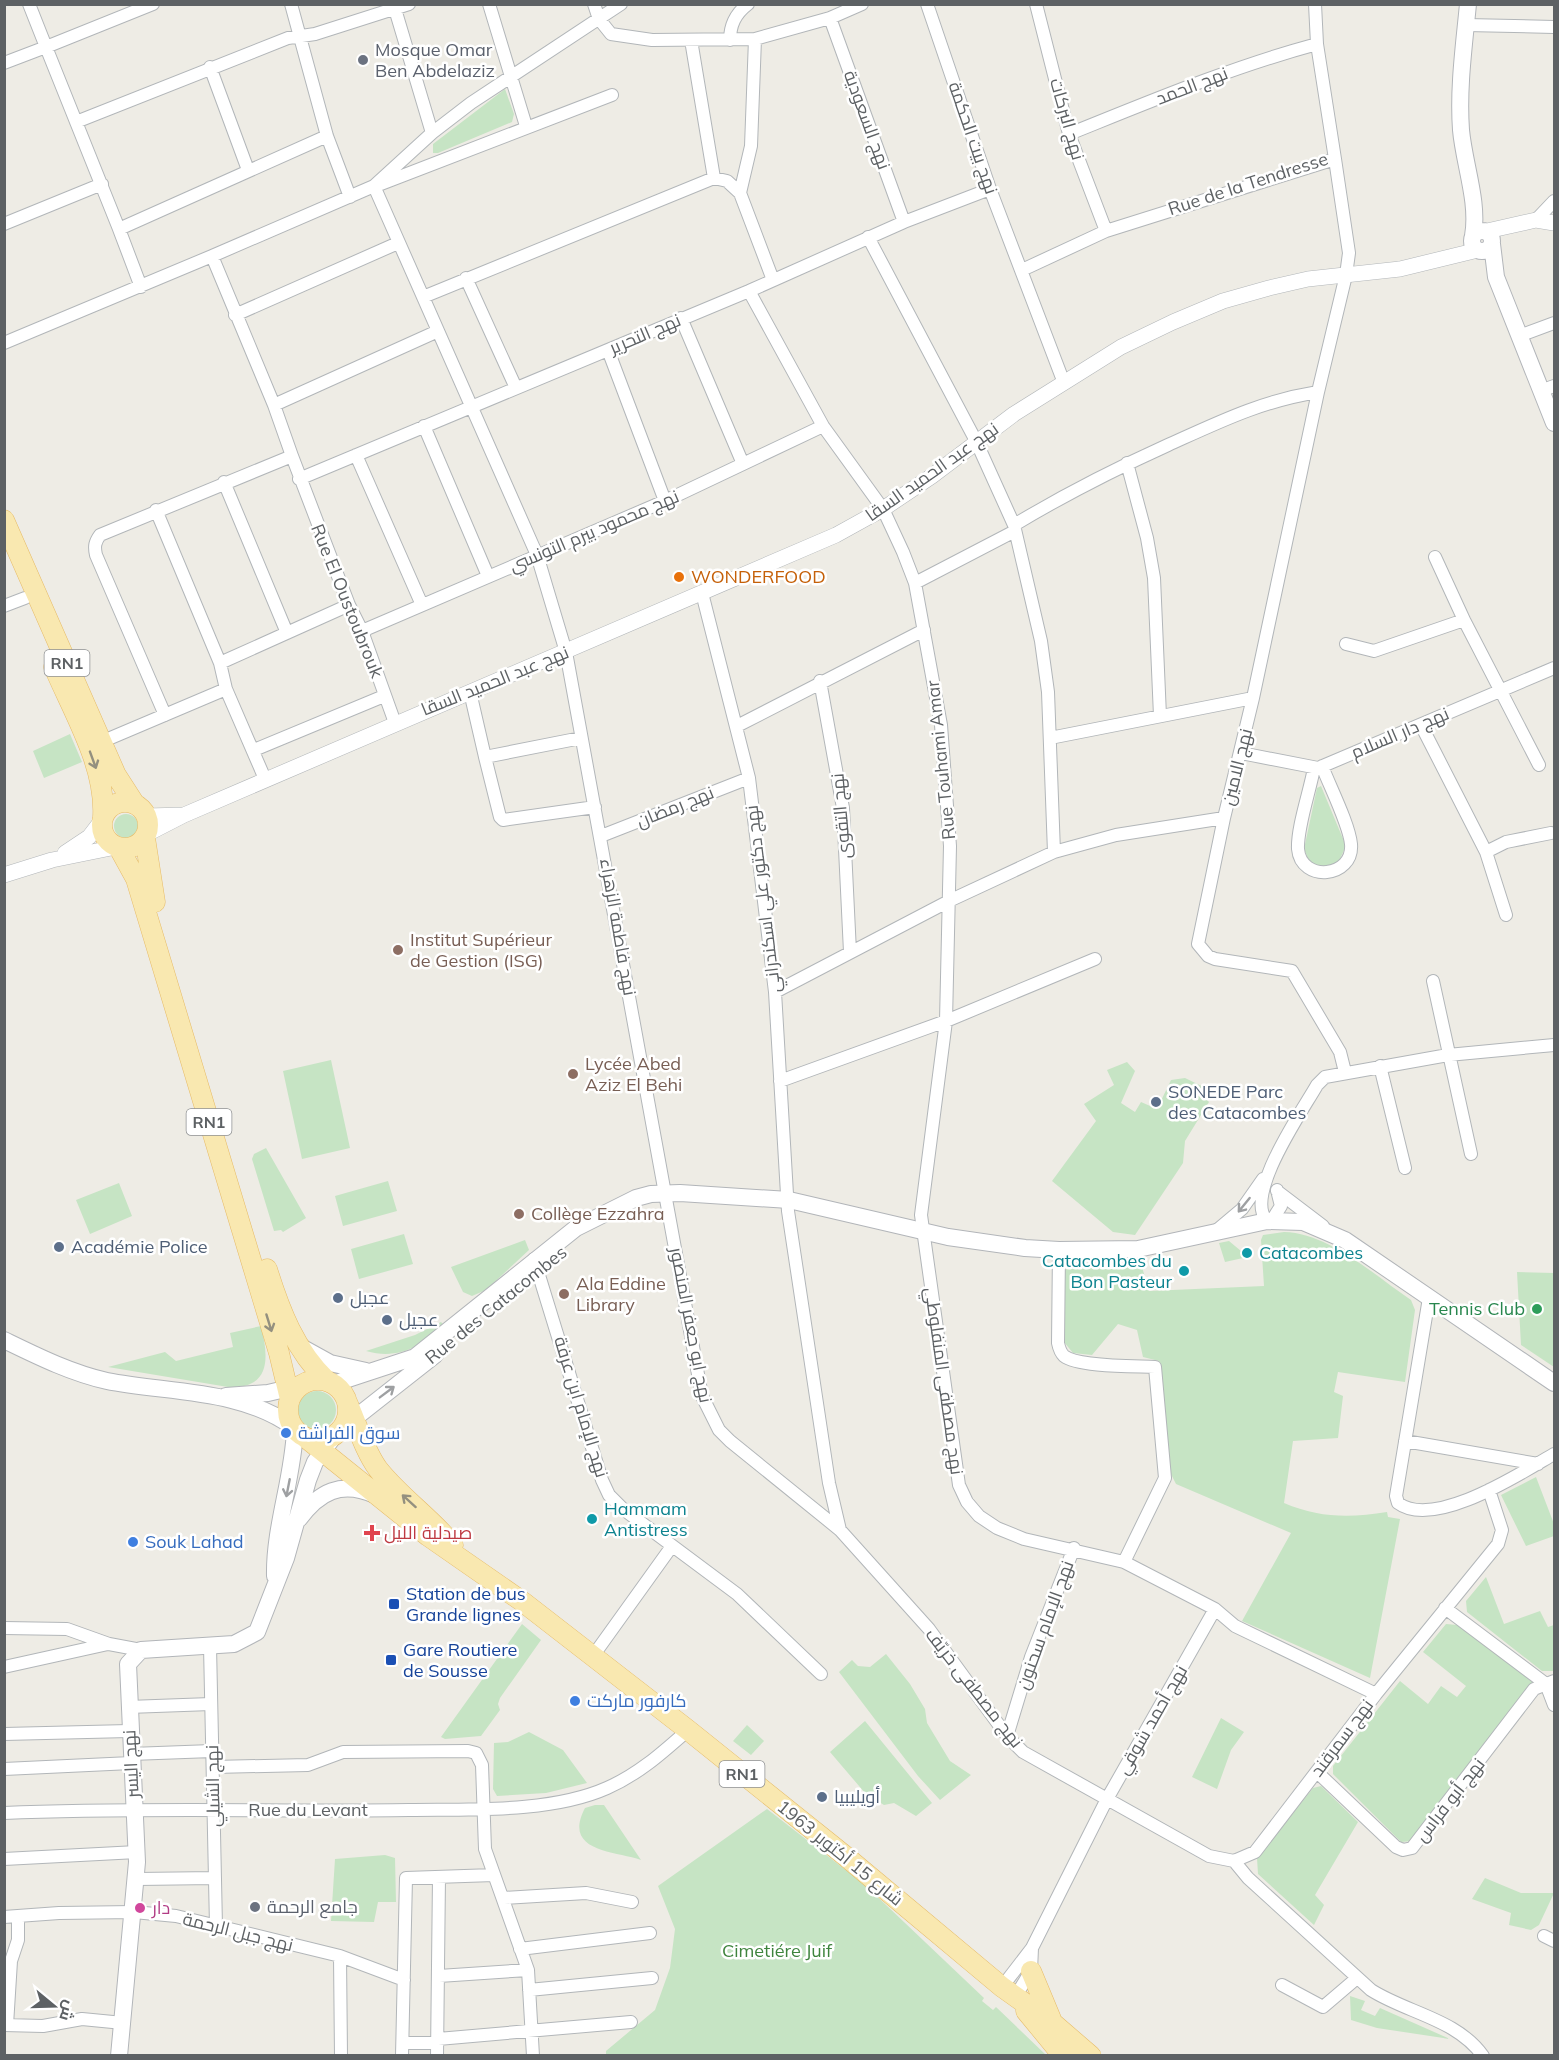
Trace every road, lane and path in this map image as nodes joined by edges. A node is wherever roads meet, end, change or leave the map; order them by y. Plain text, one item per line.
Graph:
1 (29, 4) edge
2 (153, 4) edge
3 (291, 4) edge
4 (409, 4) edge
5 (489, 4) edge
6 (594, 4) edge
7 (621, 4) edge
8 (747, 4) edge
9 (862, 4) edge
10 (927, 4) edge
11 (1036, 4) edge
12 (1315, 4) edge
13 (1468, 4) edge
14 (395, 9) junction
15 (830, 18) junction
16 (598, 19) junction
17 (1466, 25) junction
18 (1554, 27) edge
19 (298, 36) junction
20 (755, 39) junction
21 (691, 40) junction
22 (730, 40) junction
23 (1317, 44) junction
24 (46, 47) junction
25 (4, 63) edge
26 (210, 67) junction
27 (509, 76) junction
28 (612, 95) dead end
29 (76, 122) junction
30 (526, 126) junction
31 (432, 133) junction
32 (1069, 134) junction
33 (327, 136) junction
34 (1335, 159) junction
35 (248, 170) junction
36 (714, 178) junction
37 (102, 184) junction
38 (374, 186) junction
39 (990, 189) junction
40 (740, 193) junction
41 (350, 196) junction
42 (1554, 201) edge
43 (4, 209) edge
44 (1536, 220) junction
45 (904, 222) junction
46 (7, 223) edge
47 (1554, 223) edge
48 (119, 229) junction
49 (1106, 231) junction
50 (868, 237) junction
51 (1482, 241) junction
52 (398, 243) junction
53 (212, 256) junction
54 (1022, 270) junction
55 (1346, 275) junction
56 (466, 278) junction
57 (773, 280) junction
58 (141, 287) junction
59 (749, 291) junction
60 (423, 297) junction
61 (235, 315) junction
62 (681, 318) junction
63 (1554, 323) edge
64 (438, 331) junction
65 (1519, 336) junction
66 (4, 343) edge
67 (608, 350) junction
68 (1064, 383) junction
69 (516, 388) junction
70 (1547, 389) edge
71 (1318, 392) junction
72 (274, 405) junction
73 (472, 407) junction
74 (1554, 423) edge
75 (424, 426) junction
76 (823, 426) junction
77 (976, 441) junction
78 (356, 455) junction
79 (292, 456) junction
80 (1127, 463) junction
81 (743, 464) junction
82 (299, 478) junction
83 (224, 482) junction
84 (665, 501) junction
85 (883, 509) junction
86 (156, 510) junction
87 (4, 520) edge
88 (1015, 528) junction
89 (4, 552) edge
90 (537, 555) junction
91 (1435, 557) dead end
92 (488, 576) junction
93 (915, 583) junction
94 (702, 593) junction
95 (25, 598) junction
96 (349, 604) junction
97 (422, 605) junction
98 (4, 606) edge
99 (1464, 620) junction
100 (924, 630) junction
101 (362, 631) junction
102 (287, 633) junction
103 (1346, 644) dead end
104 (566, 652) junction
105 (220, 663) junction
106 (1554, 668) edge
107 (820, 681) junction
108 (226, 688) junction
109 (1501, 691) junction
110 (470, 692) junction
111 (384, 696) junction
112 (1253, 698) junction
113 (165, 715) junction
114 (1160, 716) junction
115 (395, 723) junction
116 (1421, 725) junction
117 (736, 726) junction
118 (581, 738) junction
119 (1050, 738) junction
120 (101, 742) junction
121 (254, 750) junction
122 (1241, 753) junction
123 (485, 757) junction
124 (1539, 765) dead end
125 (1318, 767) junction
126 (265, 778) junction
127 (749, 778) junction
128 (595, 807) junction
129 (1224, 818) junction
130 (103, 819) junction
131 (143, 823) junction
132 (1551, 833) dead end
133 (601, 836) junction
134 (117, 847) junction
135 (1054, 852) junction
136 (1486, 852) junction
137 (52, 860) junction
138 (4, 875) edge
139 (951, 900) junction
140 (1506, 915) dead end
141 (850, 952) junction
142 (1095, 959) dead end
143 (1433, 981) dead end
144 (775, 992) junction
145 (946, 1021) junction
146 (1554, 1045) edge
147 (1448, 1055) junction
148 (1380, 1066) junction
149 (1345, 1072) junction
150 (780, 1081) junction
151 (1472, 1154) dead end
152 (1405, 1168) dead end
153 (1267, 1172) junction
154 (1277, 1191) junction
155 (666, 1198) junction
156 (788, 1206) junction
157 (1269, 1220) junction
158 (1216, 1231) junction
159 (1332, 1232) junction
160 (923, 1233) junction
161 (1059, 1250) junction
162 (536, 1264) junction
163 (1430, 1298) junction
164 (4, 1340) edge
165 (296, 1344) junction
166 (370, 1371) junction
167 (330, 1383) junction
168 (1554, 1383) edge
169 (293, 1391) junction
170 (211, 1397) junction
171 (340, 1427) junction
172 (298, 1431) junction
173 (1405, 1441) junction
174 (1554, 1454) edge
175 (1538, 1464) junction
176 (1489, 1490) junction
177 (385, 1499) junction
178 (295, 1524) junction
179 (840, 1530) junction
180 (672, 1545) junction
181 (1074, 1548) junction
182 (464, 1558) junction
183 (1124, 1562) junction
184 (275, 1583) junction
185 (1445, 1608) junction
186 (1215, 1609) junction
187 (4, 1628) edge
188 (110, 1644) junction
189 (210, 1646) junction
190 (141, 1650) junction
191 (593, 1656) junction
192 (4, 1666) edge
193 (821, 1674) dead end
194 (1550, 1682) edge
195 (1376, 1694) junction
196 (211, 1704) junction
197 (1554, 1705) edge
198 (128, 1707) junction
199 (688, 1730) junction
200 (129, 1731) junction
201 (4, 1734) edge
202 (1007, 1736) junction
203 (212, 1751) junction
204 (131, 1759) junction
205 (213, 1767) junction
206 (4, 1769) edge
207 (1317, 1772) junction
208 (1107, 1799) junction
209 (134, 1808) junction
210 (481, 1808) junction
211 (213, 1809) junction
212 (4, 1813) edge
213 (137, 1852) junction
214 (4, 1859) edge
215 (1234, 1861) junction
216 (494, 1875) junction
217 (439, 1877) junction
218 (215, 1878) junction
219 (137, 1879) junction
220 (504, 1898) junction
221 (632, 1902) dead end
222 (134, 1912) junction
223 (4, 1917) edge
224 (18, 1917) junction
225 (216, 1926) junction
226 (650, 1933) dead end
227 (1032, 1948) junction
228 (520, 1949) junction
229 (340, 1956) junction
230 (528, 1970) junction
231 (1031, 1971) junction
232 (440, 1976) junction
233 (652, 1978) dead end
234 (1357, 1978) junction
235 (404, 1980) junction
236 (1282, 1985) dead end
237 (529, 1990) junction
238 (1009, 1992) junction
239 (631, 2022) dead end
240 (123, 2023) junction
241 (1054, 2024) junction
242 (6, 2025) edge
243 (531, 2030) junction
244 (437, 2046) edge
245 (402, 2049) edge
246 (119, 2055) edge
247 (341, 2055) edge
248 (534, 2055) edge
249 (1063, 2055) edge
250 (1091, 2055) edge
251 (1483, 2055) edge

1 - 24 street
2 - 24 street
3 - 19 street
4 - 14 street
5 - 27 street
6 - 16 street
7 - 16 street
8 - 22 street
9 - 15 street
10 - 39 street, نهج بيت الحكمة
11 - 32 street, نهج البركات
12 - 23 street, Rue de la Tendresse
13 - 17 main road
14 - 19 street
14 - 31 street
15 - 20 street
15 - 45 street, نهج السعودية
16 - 21 street
16 - 27 street
17 - 18 street
17 - 51 main road
19 - 26 street
19 - 33 street
20 - 22 street
20 - 40 street
21 - 22 street
21 - 36 street
23 - 32 street, نهج الحمد
23 - 34 street, Rue de la Tendresse
24 - 25 street
24 - 29 street
26 - 29 street
26 - 35 street
27 - 30 street
27 - 31 street
28 - 30 street
29 - 37 street
30 - 38 street
31 - 38 street
32 - 49 street, نهج البركات
33 - 35 street
33 - 41 street
34 - 49 street, Rue de la Tendresse
34 - 55 street, نهج الامين
35 - 48 street
36 - 40 street
36 - 56 street
37 - 46 street
37 - 48 street
38 - 41 street
38 - 52 street, نهج فاطمة الزهراء
39 - 45 street, نهج التحرير
39 - 54 street, نهج بيت الحكمة
40 - 57 street
41 - 53 street
42 - 44 street
43 - 46 street
44 - 47 street, نهج عبد الحميد السقا
44 - 51 street, نهج عبد الحميد السقا
45 - 50 street, نهج التحرير
48 - 58 street
49 - 54 street, Rue de la Tendresse
50 - 57 street, نهج التحرير
50 - 77 street
51 - 55 street, نهج عبد الحميد السقا
51 - 65 main road
52 - 60 street, نهج فاطمة الزهراء
52 - 61 street
53 - 58 street
53 - 61 street, Rue El Oustoubrouk
54 - 68 street, نهج بيت الحكمة
55 - 68 street, نهج عبد الحميد السقا
55 - 71 street, نهج الامين
56 - 60 street
56 - 69 street
57 - 59 street, نهج التحرير
58 - 66 street
59 - 62 street, نهج التحرير
59 - 76 street, Rue Touhami Amar
60 - 64 street, نهج فاطمة الزهراء
61 - 72 street, Rue El Oustoubrouk
62 - 67 street, نهج التحرير
62 - 81 street
63 - 65 street
64 - 72 street
64 - 73 street, نهج فاطمة الزهراء
65 - 70 main road
67 - 69 street, نهج التحرير
67 - 84 street
68 - 77 street, نهج عبد الحميد السقا
69 - 73 street, نهج التحرير
70 - 74 main road
71 - 80 street
71 - 112 street, نهج الامين
72 - 79 street, Rue El Oustoubrouk
73 - 75 street, نهج التحرير
73 - 90 street, نهج فاطمة الزهراء
75 - 78 street, نهج التحرير
75 - 92 street
76 - 81 street, نهج محمود بيرم التونسي
76 - 85 street, Rue Touhami Amar
77 - 85 street, نهج عبد الحميد السقا
77 - 88 street
78 - 82 street, نهج التحرير
78 - 97 street
79 - 82 street, Rue El Oustoubrouk
79 - 83 street
80 - 88 street
80 - 114 street
81 - 84 street, نهج محمود بيرم التونسي
82 - 96 street, Rue El Oustoubrouk
83 - 86 street
83 - 102 street
84 - 90 street, نهج محمود بيرم التونسي
85 - 93 street, Rue Touhami Amar
85 - 94 street, نهج عبد الحميد السقا
86 - 105 street
86 - 113 street
87 - 120 main road, RN1
88 - 93 street
88 - 119 street
89 - 95 main road, RN1
90 - 92 street, نهج محمود بيرم التونسي
90 - 104 street, نهج فاطمة الزهراء
91 - 99 street
92 - 97 street, نهج محمود بيرم التونسي
93 - 100 street, Rue Touhami Amar
94 - 104 street, نهج عبد الحميد السقا
94 - 117 street, نهج دكتور علي اسكندراني
95 - 98 street
95 -> 130 main road, RN1
96 - 101 street, Rue El Oustoubrouk
96 - 102 street
97 - 101 street, نهج محمود بيرم التونسي
99 - 103 street
99 - 109 street
100 - 107 street
100 - 139 street, Rue Touhami Amar
101 - 111 street, Rue El Oustoubrouk
102 - 105 street
104 - 110 street, نهج عبد الحميد السقا
104 - 118 street, نهج فاطمة الزهراء
105 - 108 street
106 - 109 street, نهج دار السلام
107 - 117 street
107 - 141 street, نهج التقوى
108 - 113 street
108 - 121 street
109 - 116 street, نهج دار السلام
109 - 124 street
110 - 115 street, نهج عبد الحميد السقا
110 - 123 street
111 - 115 street, Rue El Oustoubrouk
111 - 121 street
112 - 114 street
112 - 122 street, نهج الامين
113 - 120 street
114 - 119 street
115 - 126 street, نهج عبد الحميد السقا
116 - 125 street, نهج دار السلام
116 - 136 street
117 - 127 street, نهج دكتور علي اسكندراني
118 - 123 street
118 - 128 street, نهج فاطمة الزهراء
119 - 135 street
120 - 131 main road, RN1
121 - 126 street
122 - 125 street
122 - 129 street, نهج الامين
123 - 128 street
125 - 125 street
126 - 131 street, نهج عبد الحميد السقا
127 - 133 street, نهج رمضان
127 - 144 street, نهج دكتور علي اسكندراني
128 - 133 street, نهج فاطمة الزهراء
129 - 135 street, نهج الامين
129 - 149 street
130 - 131 main road
130 - 134 main road, RN1
130 - 137 street
131 - 134 main road
131 - 165 main road, RN1
132 - 136 street
133 - 155 street, نهج فاطمة الزهراء
134 - 137 street
134 -> 169 main road, RN1
135 - 139 street, نهج الامين
136 - 140 street
137 - 138 street
139 - 141 street, نهج الامين
139 - 145 street, Rue Touhami Amar
141 - 144 street, نهج الامين
142 - 145 street
143 - 147 street
144 - 150 street, نهج دكتور علي اسكندراني
145 - 150 street
145 - 160 street, Rue Touhami Amar
146 - 147 street
147 - 148 street
147 - 151 street
148 - 149 street
148 - 152 street
149 - 153 street
150 - 156 street, نهج دكتور علي اسكندراني
153 - 154 street
153 - 157 street
153 -> 158 street
154 - 157 street
154 - 159 street
155 - 156 main road, Rue des Catacombes
155 - 162 main road, Rue des Catacombes
155 - 179 street, نهج ابو جعفر المنصور
156 - 160 main road, Rue des Catacombes
156 - 179 street, نهج مصطفى خريّف
157 - 158 main road, Rue des Catacombes
157 - 159 main road, Rue des Catacombes
158 - 161 main road, Rue des Catacombes
159 - 163 main road, Rue des Catacombes
160 - 161 main road, Rue des Catacombes
160 - 181 street, نهج مصطفى المنفلوطي
161 - 183 street
162 - 166 main road, Rue des Catacombes
171 -> 162 main road, Rue des Catacombes
162 - 180 street, نهج الإمام ابن عرفة
163 - 168 main road, Rue des Catacombes
163 - 173 street
164 - 170 main road
165 - 166 main road
165 - 167 main road, RN1
166 - 167 main road, Rue des Catacombes
167 - 169 main road
167 - 171 main road, RN1
169 - 170 main road
169 - 172 main road, RN1
170 - 172 main road
171 - 172 main road, شارع 15 أكتوبر 1963 / RN1
171 - 177 main road, شارع 15 أكتوبر 1963 / RN1
171 - 178 main road
182 -> 171 main road, شارع 15 أكتوبر 1963 / RN1
172 -> 184 main road
173 - 175 street
173 - 176 street
174 - 175 street
175 - 176 street
176 - 185 street, نهج سمرقند
177 - 178 main road
177 - 182 main road, شارع 15 أكتوبر 1963 / RN1
178 - 184 main road
179 - 202 street, نهج مصطفى خريّف
180 - 191 street
180 - 193 street, نهج الإمام ابن عرفة
181 - 183 street, نهج مصطفى المنفلوطي
181 - 202 street, نهج الإمام سحنون
182 - 191 main road, شارع 15 أكتوبر 1963 / RN1
183 - 186 street, نهج مصطفى المنفلوطي
184 - 189 main road
185 - 194 street
185 - 195 street, نهج سمرقند
186 - 195 street
186 - 208 street, نهج أحمد شوقي
187 - 188 street
188 - 190 street
188 - 192 street
189 - 190 main road
189 - 196 street, نهج الشيلي
190 - 198 main road, نهج اليسر
191 - 199 main road, شارع 15 أكتوبر 1963 / RN1
194 - 197 street
194 - 207 street, نهج أبو فراس
195 - 207 street, نهج سمرقند
196 - 198 street
196 - 203 street, نهج الشيلي
198 - 200 main road, نهج اليسر
199 - 210 street, Rue du Levant
199 - 238 main road, شارع 15 أكتوبر 1963 / RN1
200 - 201 street
200 - 204 main road, نهج اليسر
202 - 208 street, نهج مصطفى خريّف
203 - 204 street
203 - 205 street, نهج الشيلي
204 - 206 street
204 - 209 main road, نهج اليسر
205 - 210 street
205 - 211 street, نهج الشيلي
207 - 215 street, نهج سمرقند
208 - 215 street, نهج مصطفى خريّف
208 - 227 street, نهج أحمد شوقي
209 - 211 street, Rue du Levant
209 - 212 street, Rue du Levant
209 - 213 main road, نهج اليسر
210 - 211 street, Rue du Levant
210 - 216 street
211 - 218 street, نهج الشيلي
213 - 214 street
213 - 219 main road, نهج اليسر
215 - 234 street
216 - 217 street
216 - 220 street
217 - 232 street
217 - 235 street
218 - 219 street
218 - 225 street, نهج الشيلي
219 - 222 main road, نهج اليسر
220 - 221 street
220 - 228 street
222 - 224 street, نهج جبل الرحمة
222 - 225 street, نهج جبل الرحمة
222 - 240 main road, نهج اليسر
223 - 224 street, نهج جبل الرحمة
224 - 242 street
225 - 229 street, نهج جبل الرحمة
226 - 228 street
227 - 231 street, نهج أحمد شوقي
227 - 238 street
228 - 230 street
229 - 235 street, نهج جبل الرحمة
229 - 247 street
230 - 232 street
230 - 237 street
231 - 238 street, نهج أحمد شوقي
231 - 241 main road
232 - 244 street
233 - 237 street
234 - 236 street
234 - 251 street
235 - 245 street
237 - 243 street
238 - 241 main road, شارع 15 أكتوبر 1963 / RN1
238 - 249 main road, شارع 15 أكتوبر 1963 / RN1
239 - 243 street
240 - 242 street
240 - 246 main road, نهج اليسر
241 - 250 main road, شارع 15 أكتوبر 1963 / RN1
243 - 244 street
243 - 248 street
244 - 245 street

